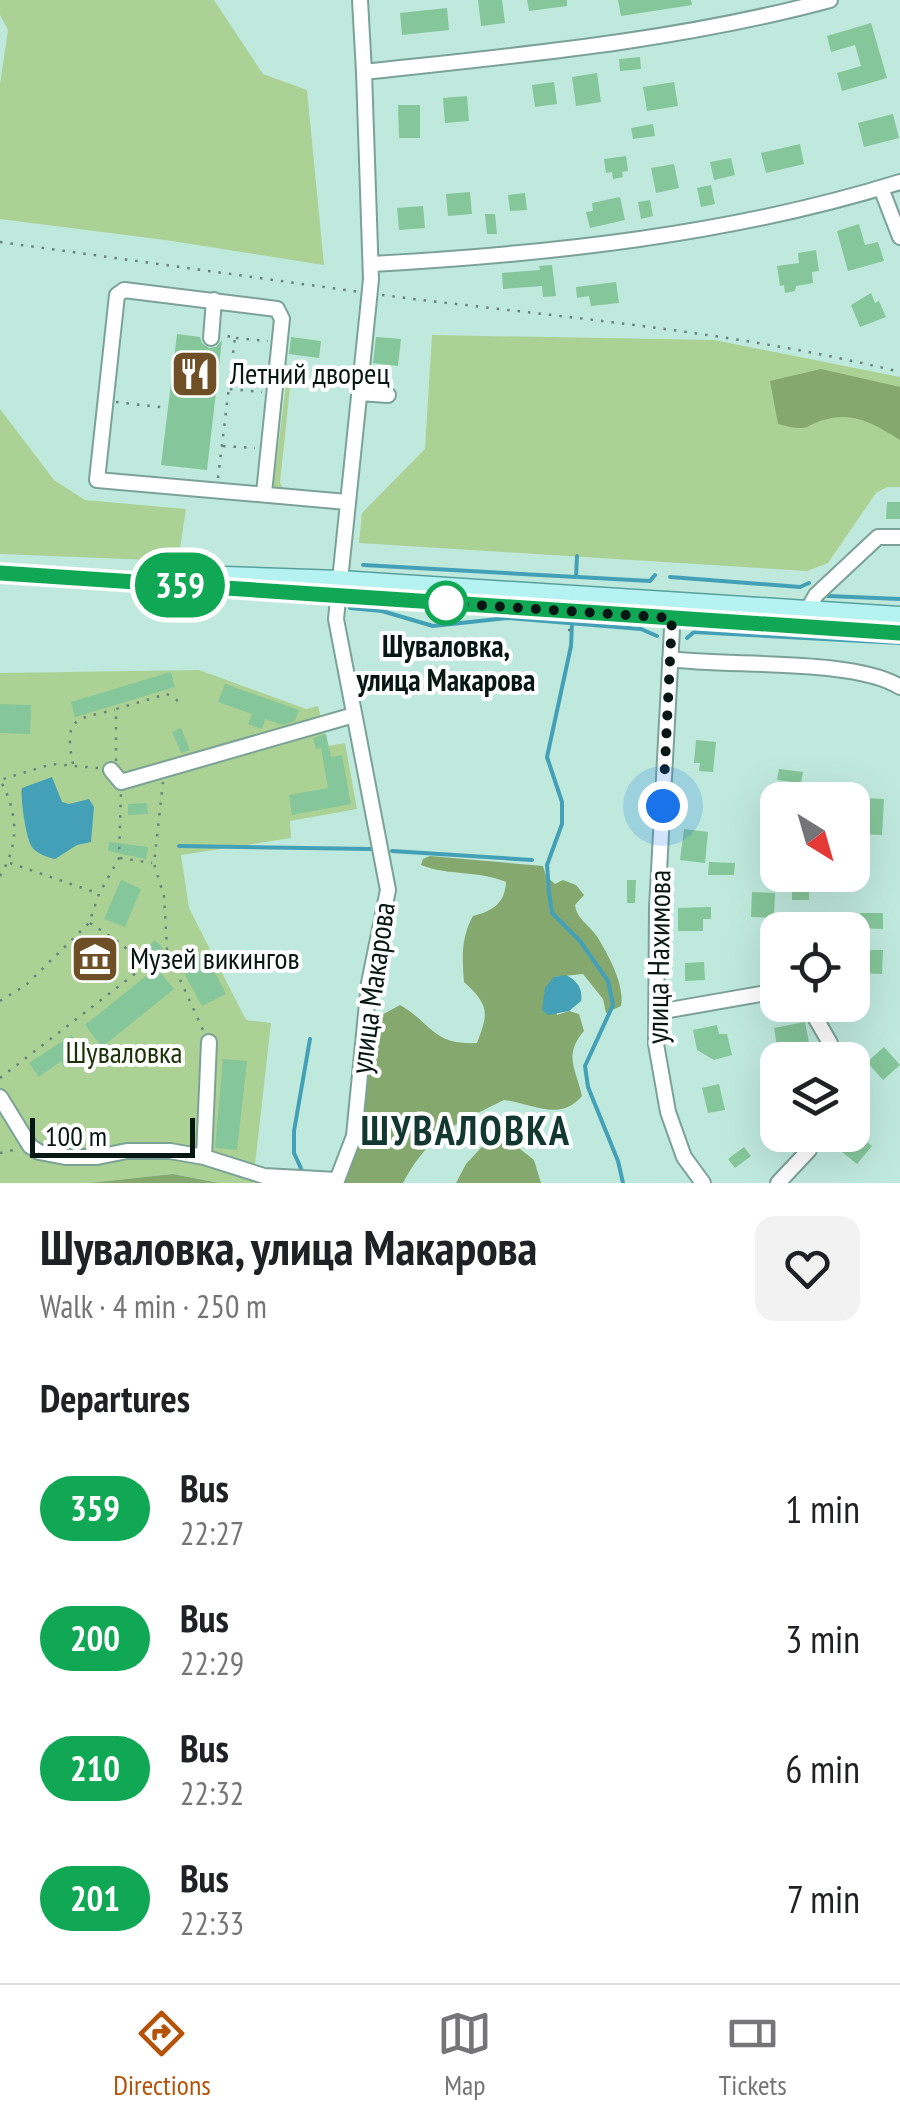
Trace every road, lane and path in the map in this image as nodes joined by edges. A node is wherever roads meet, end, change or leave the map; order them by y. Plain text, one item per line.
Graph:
1 (360, 0) edge
2 (830, 0) edge
3 (364, 72) junction
4 (900, 182) edge
5 (881, 188) junction
6 (900, 237) edge
7 (0, 242) edge
8 (370, 286) junction
9 (214, 300) junction
10 (211, 336) joint
11 (235, 337) junction
12 (273, 342) dead end
13 (900, 372) edge
14 (229, 389) junction
15 (267, 392) dead end
16 (360, 393) junction
17 (388, 395) dead end
18 (120, 403) dead end
19 (168, 408) dead end
20 (222, 446) junction
21 (260, 449) dead end
22 (216, 490) junction
23 (264, 494) junction
24 (347, 502) junction
25 (900, 537) edge
26 (0, 561) edge
27 (0, 573) edge
28 (339, 588) junction
29 (808, 609) junction
30 (672, 610) junction
31 (900, 616) edge
32 (568, 630) dead end
33 (575, 630) dead end
34 (900, 633) edge
35 (670, 659) junction
36 (900, 687) edge
37 (178, 701) dead end
38 (116, 709) junction
39 (354, 716) junction
40 (73, 765) junction
41 (164, 770) junction
42 (116, 776) junction
43 (119, 858) junction
44 (8, 862) junction
45 (154, 864) junction
46 (0, 876) edge
47 (99, 894) junction
48 (89, 922) junction
49 (167, 949) junction
50 (146, 967) junction
51 (760, 994) edge
52 (0, 1002) edge
53 (658, 1012) junction
54 (209, 1042) joint
55 (0, 1078) edge
56 (0, 1097) edge
57 (30, 1146) junction
58 (807, 1152) edge
59 (0, 1153) edge
60 (204, 1156) junction
61 (336, 1182) edge
62 (703, 1183) edge
63 (778, 1183) edge

1 - 3 street, улица Макарова
2 - 3 street
3 - 8 street, улица Макарова
4 - 5 street
5 - 6 street
5 - 8 street
7 - 8 path
8 - 13 path
8 - 16 street, улица Макарова
9 - 10 street
9 - 22 street
9 - 23 street
10 - 11 path
11 - 12 path
11 - 14 path
14 - 15 path
14 - 20 path
16 - 17 street
16 - 24 street, улица Макарова
18 - 19 path
20 - 21 path
20 - 22 path
22 - 23 street
23 - 24 street
24 - 28 street, улица Макарова
25 - 29 street
26 - 28 main road
27 - 28 main road
28 - 30 main road
28 - 39 street, улица Макарова
29 - 30 main road
29 - 31 main road
30 - 34 main road
30 - 35 street, улица Нахимова
32 - 33 path
35 - 36 street
35 - 53 street, улица Нахимова
37 - 38 path
38 - 40 path
38 - 42 path
39 - 41 street
39 - 61 street, улица Макарова
40 - 42 path
40 - 44 path
41 - 42 street
41 - 45 path
42 - 43 path
43 - 45 path
43 - 47 path
44 - 46 path
44 - 47 path
45 - 49 path
47 - 48 path
48 - 50 path
48 - 52 path
49 - 50 path
49 - 54 path
50 - 55 path
51 - 53 street
53 - 62 street, улица Нахимова
54 - 60 street
56 - 57 street
57 - 59 path
57 - 60 street
58 - 63 street
60 - 61 street

